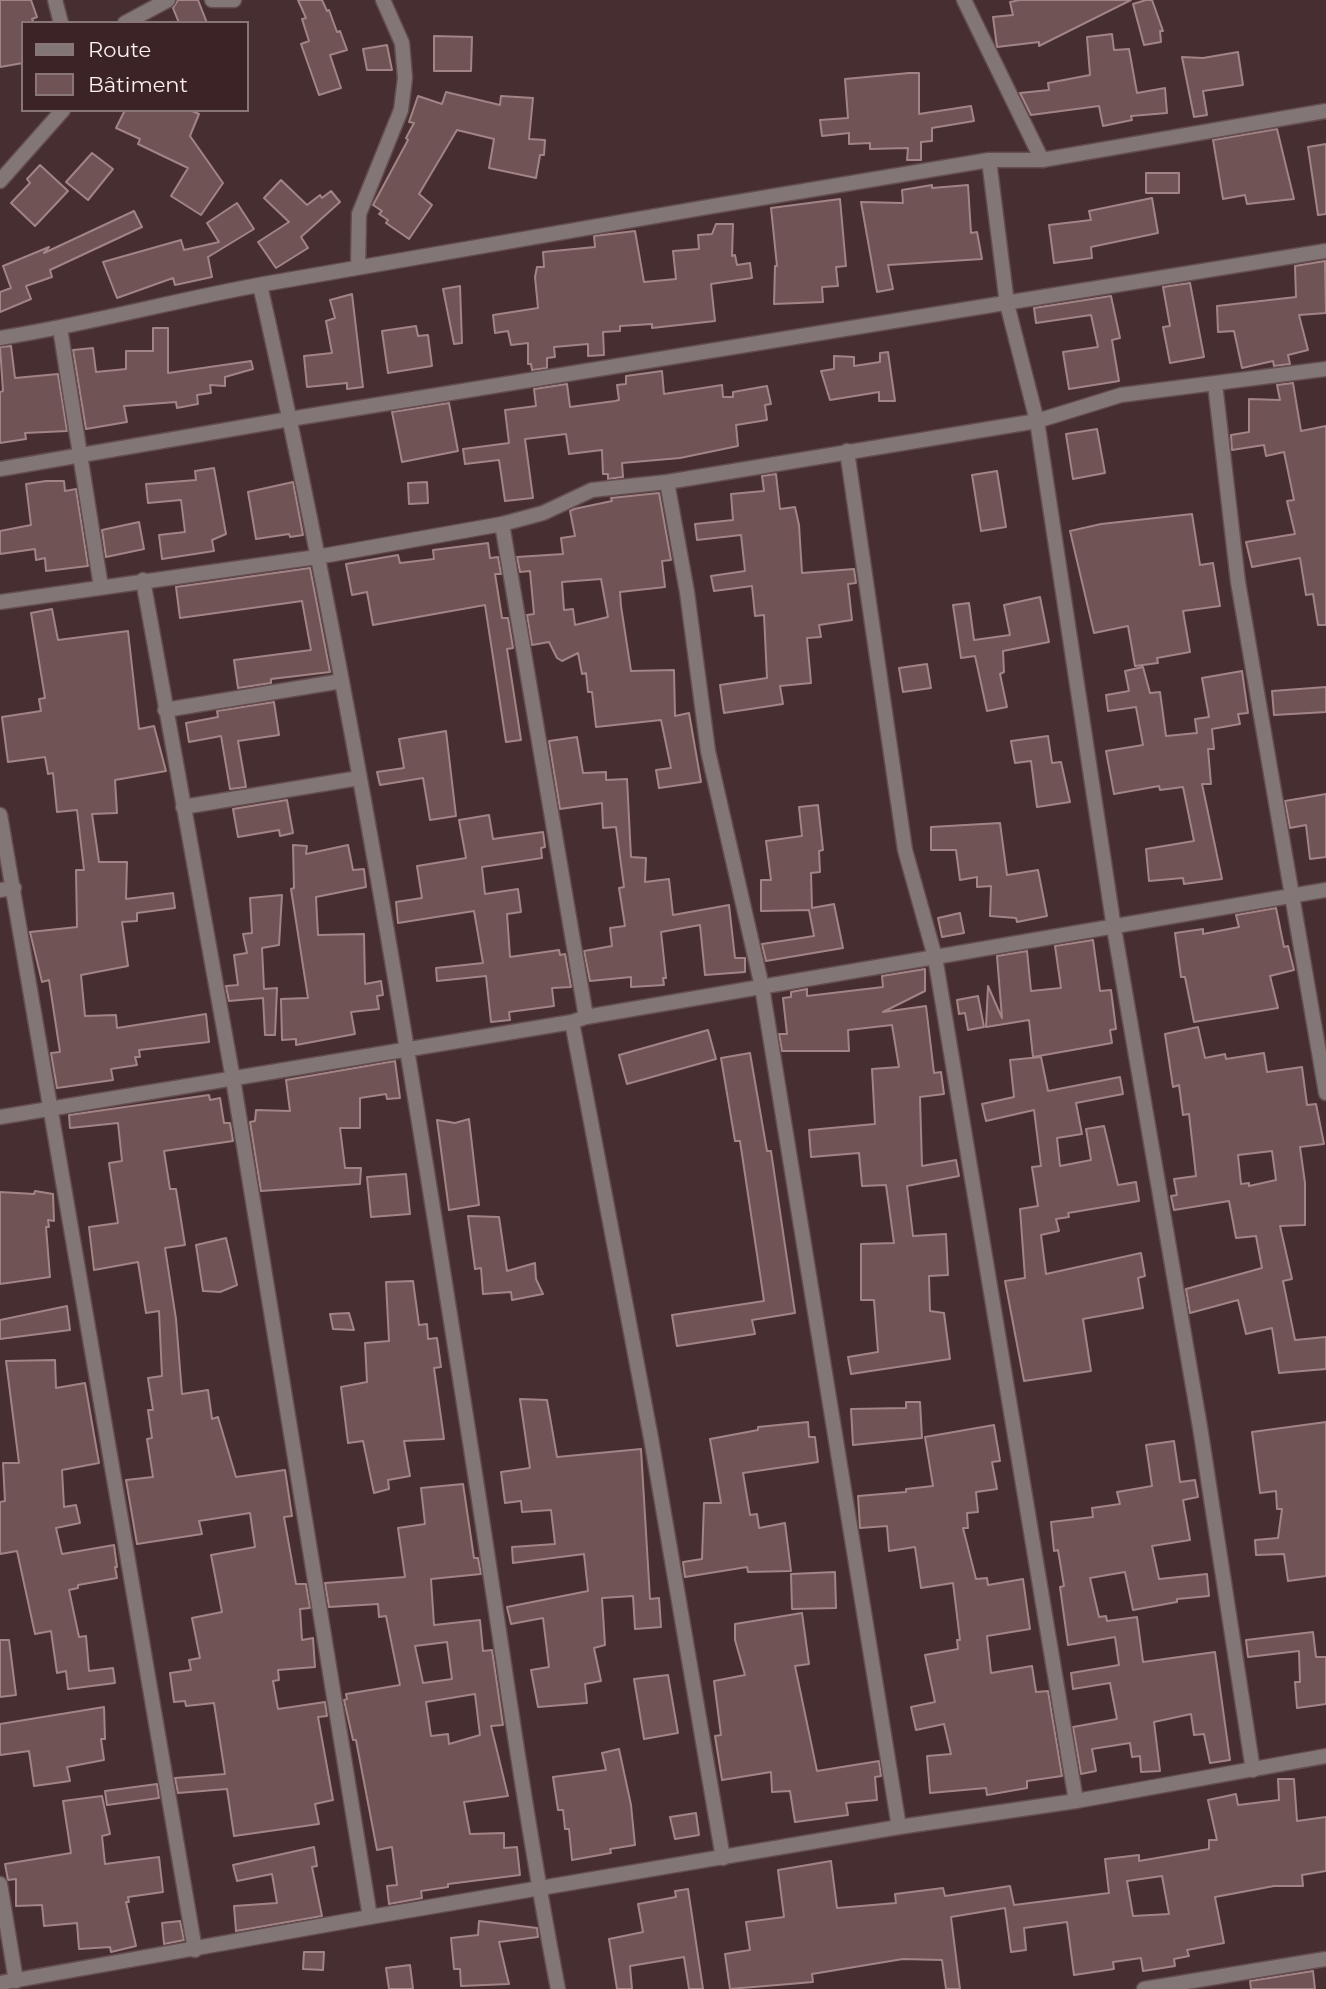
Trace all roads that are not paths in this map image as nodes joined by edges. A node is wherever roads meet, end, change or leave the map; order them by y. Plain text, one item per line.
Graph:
1 (55, 0) edge
2 (168, 0) edge
3 (212, 0) edge
4 (234, 0) edge
5 (383, 0) edge
6 (964, 0) edge
7 (60, 21) edge
8 (129, 21) edge
9 (1326, 111) edge
10 (61, 112) edge
11 (989, 160) junction
12 (1042, 160) junction
13 (0, 181) edge
14 (1326, 251) edge
15 (358, 268) junction
16 (260, 285) junction
17 (1007, 304) junction
18 (60, 328) junction
19 (0, 338) edge
20 (1326, 369) edge
21 (1215, 384) junction
22 (290, 419) junction
23 (1037, 421) junction
24 (847, 451) junction
25 (79, 457) junction
26 (0, 469) edge
27 (667, 481) junction
28 (502, 524) junction
29 (317, 557) junction
30 (143, 580) junction
31 (101, 587) junction
32 (0, 602) edge
33 (342, 681) junction
34 (165, 710) junction
35 (359, 778) junction
36 (183, 807) junction
37 (0, 815) edge
38 (7, 889) edge
39 (1326, 890) edge
40 (1293, 895) junction
41 (1114, 928) junction
42 (935, 957) junction
43 (762, 986) junction
44 (579, 1019) junction
45 (405, 1048) junction
46 (233, 1079) junction
47 (1326, 1093) edge
48 (49, 1110) junction
49 (0, 1117) edge
50 (1326, 1756) edge
51 (1253, 1770) junction
52 (1076, 1801) junction
53 (899, 1827) junction
54 (723, 1858) junction
55 (0, 1884) edge
56 (539, 1889) junction
57 (370, 1917) junction
58 (195, 1950) junction
59 (1326, 1959) edge
60 (16, 1981) junction
61 (0, 1983) edge
62 (558, 1989) edge
63 (1144, 1989) edge

1 - 7 street
2 - 8 street
3 - 4 street
5 - 15 street
6 - 12 street
9 - 12 street
10 - 13 street
11 - 12 street
11 - 15 street
11 - 17 street
14 - 17 street
15 - 16 street
16 - 18 street
16 - 22 street
17 - 22 street
17 - 23 street
18 - 19 street
18 - 25 street
20 - 21 street
21 - 23 street
21 - 40 street
22 - 25 street
22 - 29 street
23 - 24 street
23 - 41 street
24 - 27 street
24 - 42 street
25 - 26 street
25 - 31 street
27 - 28 street
27 - 43 street
28 - 29 street
28 - 44 street
29 - 30 street
29 - 33 street
30 - 31 street
30 - 34 street
31 - 32 street
33 - 34 street
33 - 35 street
34 - 36 street
35 - 36 street
35 - 45 street
36 - 46 street
37 - 38 street
38 - 48 street
39 - 40 street
40 - 41 street
40 - 47 street
41 - 42 street
41 - 51 street
42 - 43 street
42 - 52 street
43 - 44 street
43 - 53 street
44 - 45 street
44 - 54 street
45 - 46 street
45 - 56 street
46 - 48 street
46 - 57 street
48 - 49 street
48 - 58 street
50 - 51 street
51 - 52 street
52 - 53 street
53 - 54 street
54 - 56 street
55 - 60 street
56 - 57 street
56 - 62 street
57 - 58 street
58 - 60 street
59 - 63 street
60 - 61 street

